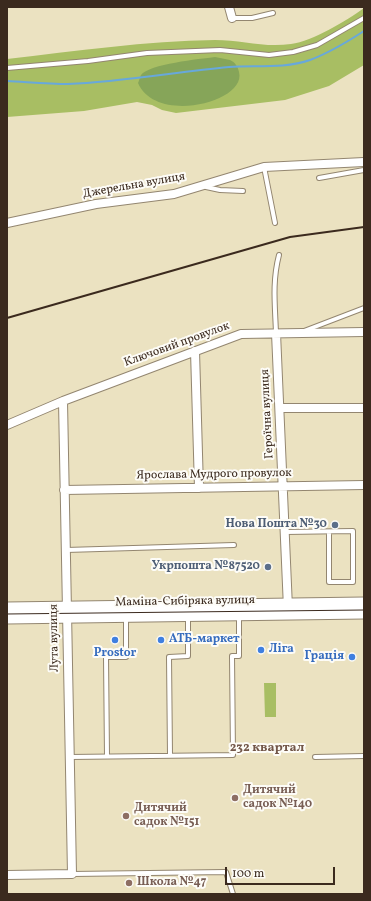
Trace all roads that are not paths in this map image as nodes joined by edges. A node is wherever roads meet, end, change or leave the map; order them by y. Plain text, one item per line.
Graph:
1 (229, 7) edge
2 (273, 13) dead end
3 (232, 18) joint
4 (364, 18) edge
5 (7, 68) edge
6 (364, 162) edge
7 (264, 167) junction
8 (364, 170) edge
9 (319, 178) dead end
10 (201, 186) junction
11 (243, 191) dead end
12 (7, 223) edge
13 (275, 223) dead end
14 (279, 255) dead end
15 (364, 308) edge
16 (364, 332) edge
17 (276, 333) junction
18 (299, 333) junction
19 (195, 351) junction
20 (62, 401) junction
21 (280, 408) junction
22 (364, 408) edge
23 (7, 425) edge
24 (364, 484) edge
25 (283, 486) junction
26 (198, 488) junction
27 (64, 490) junction
28 (285, 532) junction
29 (329, 532) junction
30 (234, 545) dead end
31 (66, 550) junction
32 (364, 603) edge
33 (7, 608) edge
34 (288, 609) junction
35 (188, 610) junction
36 (239, 610) junction
37 (126, 611) junction
38 (67, 612) junction
39 (364, 613) edge
40 (7, 618) edge
41 (107, 756) junction
42 (170, 756) junction
43 (364, 756) edge
44 (70, 757) junction
45 (315, 757) dead end
46 (72, 874) junction
47 (7, 875) edge
48 (233, 894) edge

1 - 3 street
2 - 3 lane
4 - 5 lane
6 - 7 street, Джерельна вулиця
7 - 10 street, Джерельна вулиця
7 - 13 lane
8 - 9 lane
10 - 11 lane
10 - 12 street, Джерельна вулиця
14 - 17 lane
15 - 18 lane
16 - 18 street, Ключовий провулок
17 - 18 street, Ключовий провулок
17 - 19 street, Ключовий провулок
17 - 21 street, Героїчна вулиця
19 - 20 street, Ключовий провулок
19 - 26 street
20 - 23 street, Ключовий провулок
20 - 27 street, Лута вулиця
21 - 22 street
21 - 25 street, Героїчна вулиця
24 - 25 street, Ярослава Мудрого провулок
25 - 26 street, Ярослава Мудрого провулок
25 - 28 street, Героїчна вулиця
26 - 27 street, Ярослава Мудрого провулок
27 - 31 street, Лута вулиця
28 - 29 lane
28 - 34 street, Героїчна вулиця
29 - 29 lane
30 - 31 lane
31 - 38 street, Лута вулиця
32 - 34 main road, Маміна-Сибіряка вулиця
33 - 38 main road, Маміна-Сибіряка вулиця
34 - 36 main road, Маміна-Сибіряка вулиця
34 - 39 main road, Маміна-Сибіряка вулиця
35 - 36 main road, Маміна-Сибіряка вулиця
35 - 37 main road, Маміна-Сибіряка вулиця
35 - 42 lane
36 - 42 lane
37 - 38 main road, Маміна-Сибіряка вулиця
37 - 41 lane
38 - 40 main road, Маміна-Сибіряка вулиця
38 - 44 street, Лута вулиця
41 - 42 lane
41 - 44 lane
43 - 45 lane
44 - 46 street, Лута вулиця
46 - 47 street
46 - 48 lane

